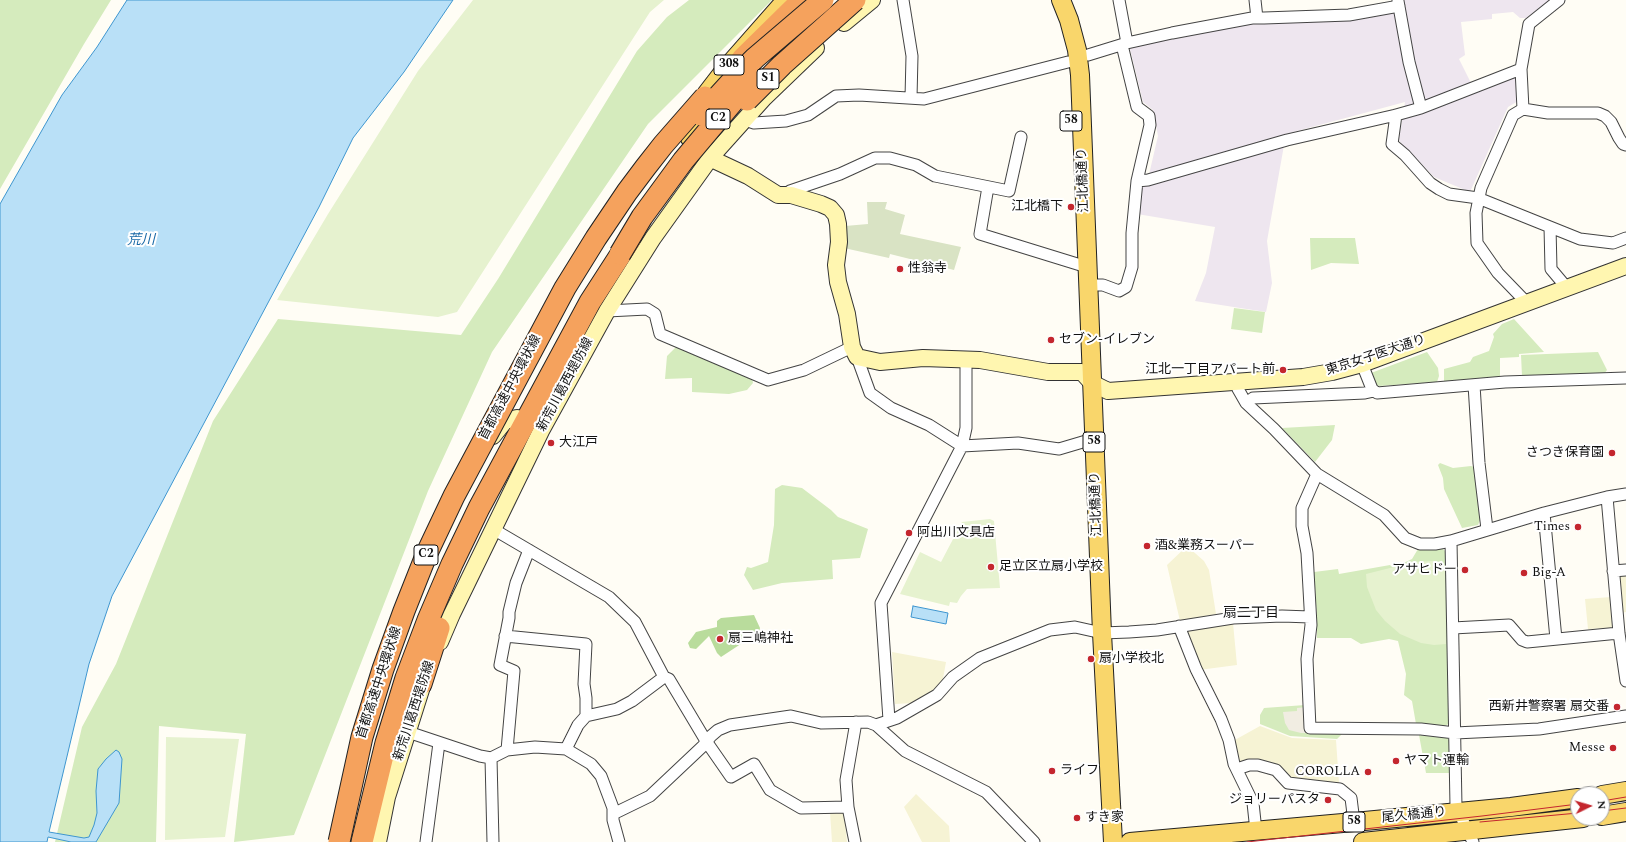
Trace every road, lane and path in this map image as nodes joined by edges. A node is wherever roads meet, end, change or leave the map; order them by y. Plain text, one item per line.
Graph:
1 (786, 0) edge
2 (802, 0) edge
3 (817, 0) edge
4 (823, 0) edge
5 (835, 0) edge
6 (855, 0) edge
7 (872, 0) edge
8 (903, 0) edge
9 (1050, 0) edge
10 (1061, 0) edge
11 (1073, 0) edge
12 (1119, 0) edge
13 (1255, 0) edge
14 (1559, 0) edge
15 (1398, 3) edge
16 (1257, 18) junction
17 (1124, 44) junction
18 (1088, 55) junction
19 (1068, 62) junction
20 (1521, 70) junction
21 (705, 97) junction
22 (911, 98) junction
23 (1421, 108) junction
24 (1523, 109) junction
25 (1396, 115) junction
26 (745, 120) junction
27 (1021, 137) dead end
28 (690, 138) junction
29 (1626, 145) edge
30 (711, 157) junction
31 (688, 165) junction
32 (1137, 181) junction
33 (988, 187) junction
34 (784, 195) junction
35 (1478, 198) junction
36 (1550, 227) junction
37 (1626, 238) edge
38 (1086, 244) junction
39 (620, 254) junction
40 (1626, 266) edge
41 (1087, 267) junction
42 (1088, 285) junction
43 (1567, 288) junction
44 (1528, 303) junction
45 (606, 311) junction
46 (855, 352) junction
47 (966, 360) junction
48 (1362, 364) junction
49 (1626, 378) edge
50 (1236, 382) junction
51 (1092, 383) junction
52 (1474, 385) junction
53 (1374, 392) junction
54 (1246, 403) junction
55 (517, 418) junction
56 (1097, 430) junction
57 (962, 446) junction
58 (1317, 474) junction
59 (1626, 494) edge
60 (1607, 497) junction
61 (1544, 513) junction
62 (493, 529) junction
63 (1487, 529) junction
64 (1451, 540) junction
65 (529, 550) junction
66 (1626, 570) edge
67 (1613, 571) junction
68 (1310, 618) junction
69 (1179, 626) junction
70 (1453, 628) junction
71 (1102, 633) junction
72 (1619, 633) junction
73 (505, 636) junction
74 (1556, 639) junction
75 (664, 676) junction
76 (392, 680) junction
77 (1626, 682) edge
78 (421, 684) junction
79 (374, 714) junction
80 (586, 716) junction
81 (1626, 716) edge
82 (890, 720) junction
83 (856, 722) junction
84 (876, 724) junction
85 (408, 732) junction
86 (1455, 733) junction
87 (380, 734) junction
88 (706, 742) junction
89 (440, 743) junction
90 (566, 749) junction
91 (507, 750) junction
92 (491, 758) junction
93 (1237, 769) junction
94 (1626, 791) edge
95 (1610, 794) edge
96 (1570, 799) edge
97 (848, 807) junction
98 (1458, 812) junction
99 (1626, 812) edge
100 (613, 814) junction
101 (1610, 815) edge
102 (1570, 820) edge
103 (1354, 822) junction
104 (1256, 831) junction
105 (1471, 836) edge
106 (338, 842) edge
107 (352, 842) edge
108 (362, 842) edge
109 (378, 842) edge
110 (426, 842) edge
111 (494, 842) edge
112 (619, 842) edge
113 (855, 842) edge
114 (1034, 842) edge
115 (1113, 842) edge
116 (1130, 842) edge
117 (1363, 842) edge

1 - 28 main road, 308
2 - 21 highway, 首都高速中央環状線 / C2
3 - 21 highway, S1
4 - 76 highway, bridge
5 - 28 main road, 新荒川葛西堤防線
5 - 39 highway, 首都高速中央環状線 / C2, bridge
6 - 31 highway, S1, bridge
7 - 26 main road, 新荒川葛西堤防線
8 - 22 street
9 - 19 main road, 58
10 - 38 main road, 江北橋通り / 58
11 - 18 main road, 58
12 - 17 street
13 - 16 street
14 - 20 street
15 - 16 street
15 - 23 street
16 - 17 street
17 - 18 street
17 - 32 street
18 - 38 main road, 58
19 - 22 street
19 - 38 main road, 58
20 - 23 street
20 - 24 street
21 - 106 highway, 首都高速中央環状線 / C2, bridge
22 - 26 street
23 - 25 street
24 - 29 street
24 - 35 street
25 - 32 street
25 - 35 street
26 - 30 main road, 新荒川葛西堤防線
27 - 33 street
28 - 30 main road
28 - 55 main road, 新荒川葛西堤防線
30 - 34 main road
30 - 45 main road, 新荒川葛西堤防線
31 - 39 highway, 首都高速中央環状線 / C2, bridge
31 - 78 highway
32 - 42 street
33 - 34 street
33 - 41 street
34 - 46 main road
35 - 36 street
35 - 44 street
36 - 37 street
36 - 43 street
38 - 41 main road, 江北橋通り / 58
39 - 108 highway, 首都高速中央環状線 / C2
40 - 43 main road, 東京女子医大通り
41 - 42 main road, 江北橋通り / 58
42 - 51 main road, 江北橋通り / 58
43 - 44 main road, 東京女子医大通り
44 - 48 main road, 東京女子医大通り
45 - 46 street
45 - 62 main road, 新荒川葛西堤防線
46 - 47 main road, 東京女子医大通り
46 - 57 street
47 - 51 main road, 東京女子医大通り
47 - 57 street
48 - 50 main road, 東京女子医大通り
48 - 53 street
49 - 52 street
50 - 51 main road, 東京女子医大通り
50 - 54 street
51 - 56 main road, 江北橋通り / 58
52 - 53 street
52 - 63 street
53 - 54 street
54 - 58 street
55 - 79 main road
55 - 87 main road, 新荒川葛西堤防線
56 - 57 street
56 - 71 main road, 江北橋通り / 58
57 - 82 street
58 - 64 street
58 - 68 street
59 - 60 street
60 - 61 street
60 - 67 street
61 - 63 street
61 - 74 street
62 - 65 street
62 - 78 main road, 新荒川葛西堤防線
63 - 64 street
64 - 70 street
65 - 73 street
65 - 75 street
66 - 67 street
67 - 72 street
68 - 69 street
68 - 86 street
69 - 71 street
69 - 93 street
70 - 74 street
70 - 86 street
71 - 82 street
71 - 115 main road, 江北橋通り / 58
72 - 74 street
72 - 77 street
73 - 80 street
73 - 91 street
75 - 80 street
75 - 88 street
76 - 79 highway
76 - 87 highway
78 - 85 main road, 新荒川葛西堤防線
79 - 106 main road
80 - 90 street
81 - 86 street
82 - 84 street
83 - 84 street
83 - 88 street
83 - 97 street
84 - 114 street
85 - 89 street
85 - 109 main road, 新荒川葛西堤防線
86 - 98 street
87 - 107 main road, 新荒川葛西堤防線
88 - 97 street
88 - 100 street
89 - 92 street
89 - 110 street
90 - 91 street
90 - 100 street
91 - 92 street
92 - 111 street
93 - 103 street
93 - 104 street
94 - 95 main road
96 - 98 main road, 尾久橋通り / 58
97 - 113 street
98 - 103 main road, 尾久橋通り / 58
98 - 105 street
99 - 101 main road
100 - 112 street
102 - 105 main road, 尾久橋通り / 58
103 - 104 main road, 尾久橋通り / 58
104 - 116 main road, 尾久橋通り / 58
105 - 117 main road, 尾久橋通り / 58

